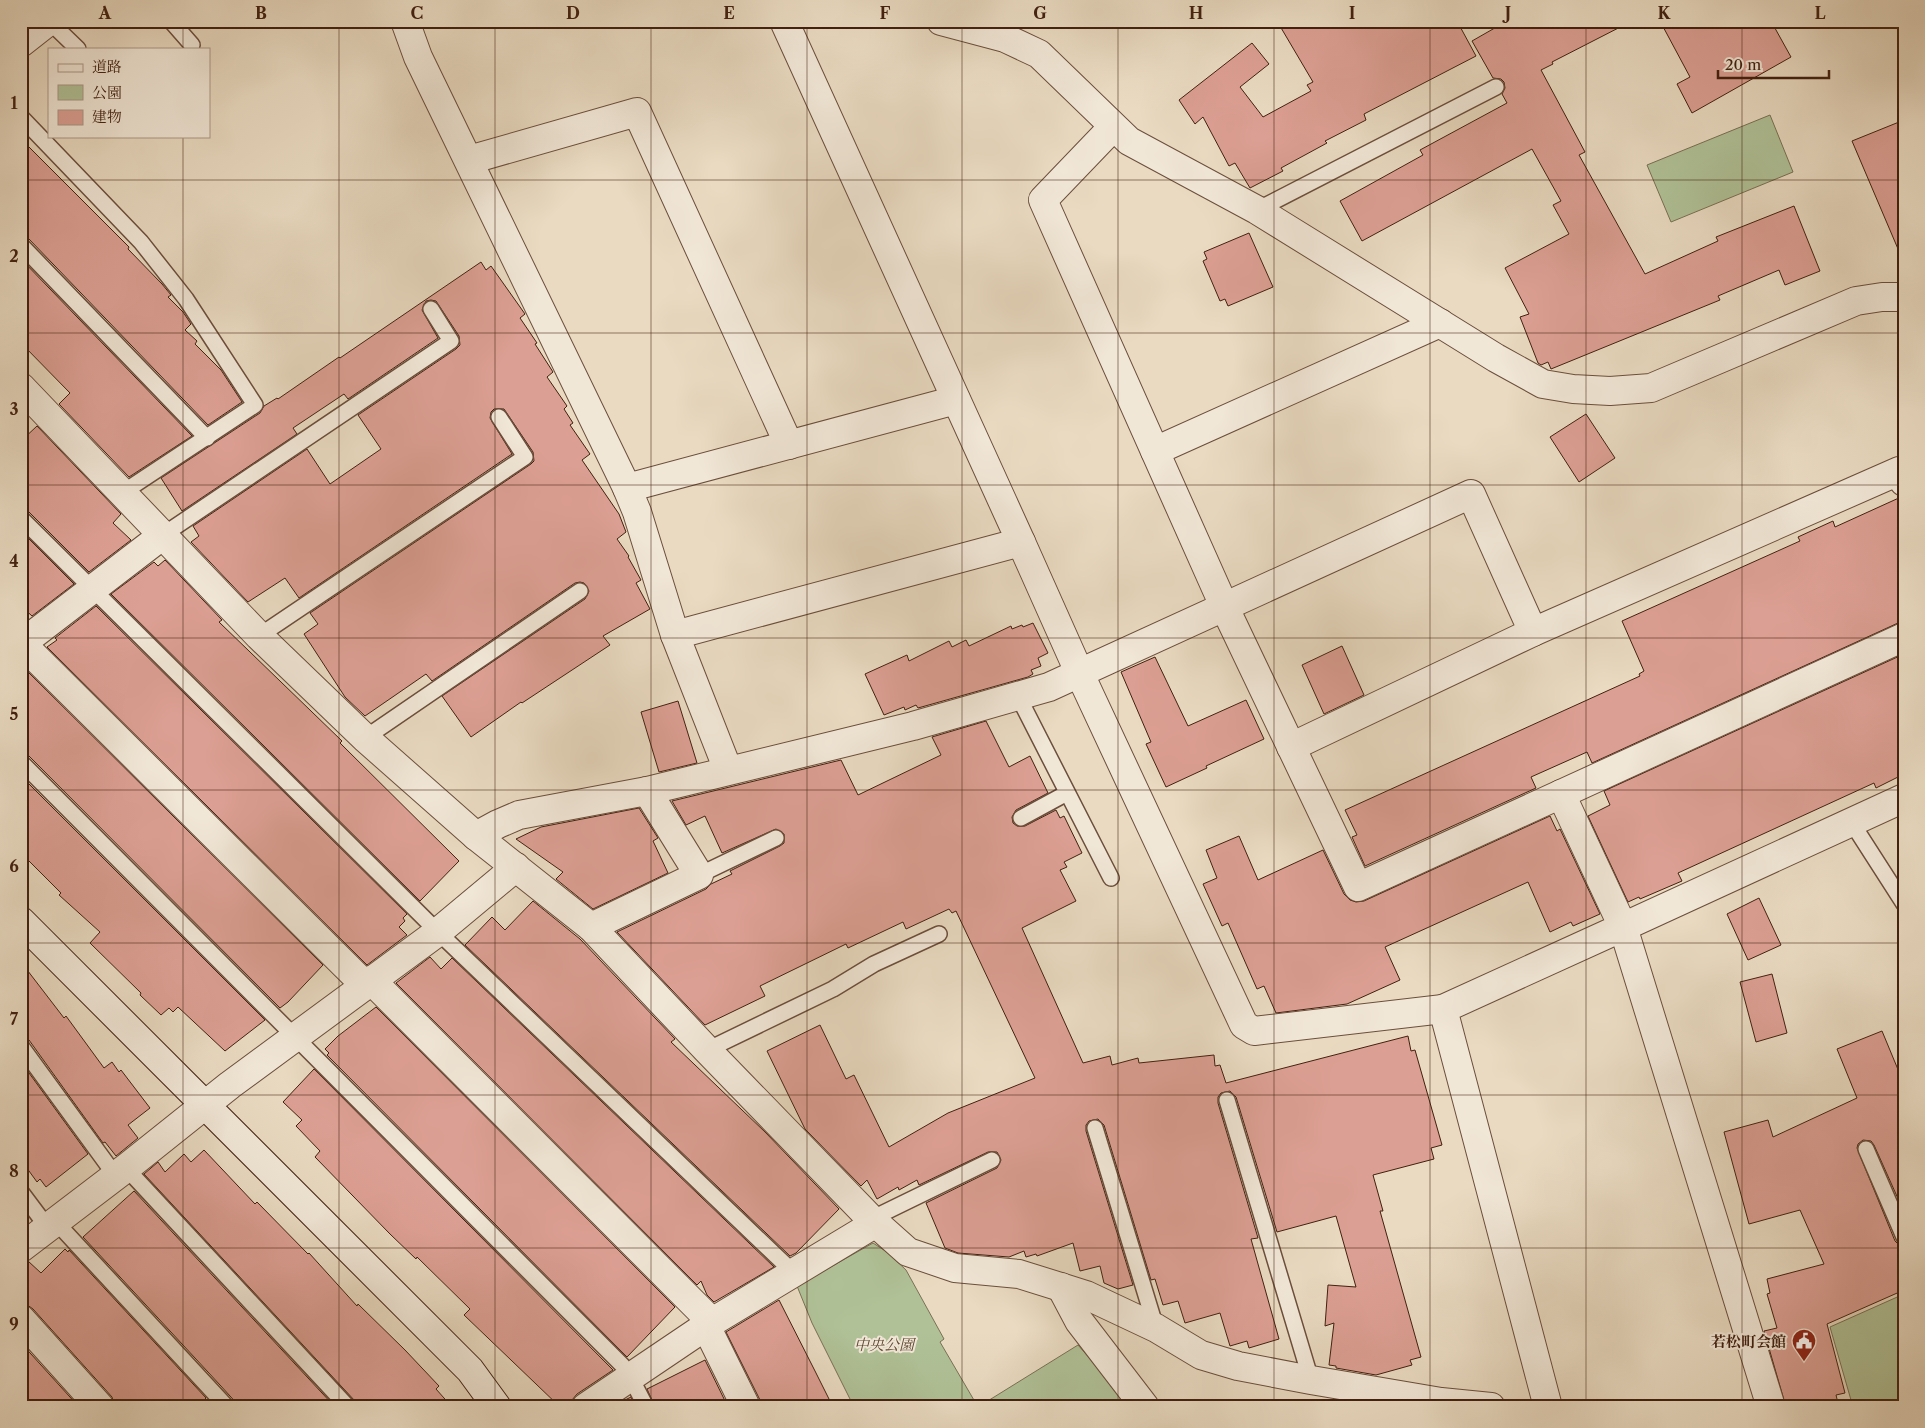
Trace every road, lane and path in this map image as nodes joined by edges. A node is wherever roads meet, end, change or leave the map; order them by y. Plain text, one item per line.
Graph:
1 (49, 21) edge
2 (171, 21) edge
3 (405, 21) edge
4 (784, 21) edge
5 (941, 21) edge
6 (21, 42) edge
7 (192, 45) dead end
8 (77, 48) edge
9 (1496, 87) dead end
10 (21, 117) edge
11 (1113, 127) junction
12 (469, 160) junction
13 (1257, 210) junction
14 (21, 245) edge
15 (1904, 297) edge
16 (431, 309) dead end
17 (1440, 324) junction
18 (21, 387) edge
19 (956, 400) junction
20 (499, 417) dead end
21 (207, 438) junction
22 (789, 445) junction
23 (1155, 451) junction
24 (1904, 482) edge
25 (627, 488) junction
26 (122, 493) junction
27 (21, 518) edge
28 (163, 535) junction
29 (1021, 542) junction
30 (93, 589) junction
31 (580, 591) dead end
32 (1224, 606) junction
33 (1533, 632) junction
34 (675, 635) junction
35 (259, 636) junction
36 (1904, 637) edge
37 (21, 643) edge
38 (1078, 672) junction
39 (1018, 696) junction
40 (366, 738) junction
41 (1291, 747) junction
42 (21, 762) edge
43 (728, 770) junction
44 (647, 792) junction
45 (1067, 793) junction
46 (1561, 794) junction
47 (1904, 798) edge
48 (1021, 818) dead end
49 (1852, 822) junction
50 (476, 836) junction
51 (776, 838) dead end
52 (516, 867) junction
53 (700, 875) junction
54 (1111, 878) dead end
55 (1904, 904) edge
56 (21, 921) edge
57 (591, 927) junction
58 (1623, 927) junction
59 (438, 932) junction
60 (939, 934) dead end
61 (368, 982) junction
62 (1443, 1009) junction
63 (295, 1036) junction
64 (21, 1046) edge
65 (707, 1050) junction
66 (1227, 1100) dead end
67 (206, 1105) junction
68 (1095, 1128) dead end
69 (1866, 1149) dead end
70 (992, 1160) dead end
71 (121, 1172) junction
72 (21, 1192) edge
73 (873, 1221) junction
74 (52, 1225) junction
75 (1904, 1237) edge
76 (21, 1248) edge
77 (794, 1273) junction
78 (1061, 1287) junction
79 (21, 1319) edge
80 (710, 1325) junction
81 (1156, 1328) junction
82 (631, 1378) junction
83 (1311, 1380) junction
84 (100, 1407) edge
85 (227, 1407) edge
86 (348, 1407) edge
87 (497, 1407) edge
88 (586, 1407) edge
89 (646, 1407) edge
90 (746, 1407) edge
91 (1145, 1407) edge
92 (1491, 1407) edge
93 (1548, 1407) edge
94 (1771, 1407) edge

1 - 6 street
1 - 8 lane
2 - 7 lane
3 - 12 street
4 - 19 street
5 - 11 street
9 - 13 lane
10 - 21 lane
11 - 13 street
11 - 23 street
12 - 22 street
12 - 25 street
13 - 17 street
14 - 21 lane
15 - 17 street
16 - 28 lane
17 - 23 street
18 - 26 street
19 - 22 street
19 - 29 street
20 - 35 lane
21 - 26 lane
22 - 25 street
23 - 32 street
24 - 33 street
25 - 34 street
26 - 28 street
27 - 30 lane
28 - 30 street
28 - 35 street
29 - 34 street
29 - 38 street
30 - 37 street
30 - 59 lane
31 - 40 lane
32 - 33 street
32 - 38 street
32 - 41 street
33 - 41 street
34 - 43 street
35 - 40 street
36 - 46 street
37 - 61 street
38 - 39 street
38 - 62 street
39 - 43 street
39 - 45 lane
40 - 50 street
41 - 46 street
42 - 63 lane
43 - 44 street
44 - 50 street
44 - 53 street
45 - 48 lane
45 - 54 lane
46 - 58 street
47 - 49 street
49 - 55 lane
49 - 58 street
50 - 52 street
51 - 53 lane
52 - 57 street
52 - 59 street
53 - 57 street
56 - 67 street
57 - 65 street
58 - 62 street
58 - 94 street
59 - 61 street
59 - 77 lane
60 - 65 lane
61 - 63 street
61 - 80 street
62 - 93 street
63 - 67 street
63 - 82 lane
64 - 71 lane
65 - 73 street
66 - 83 lane
67 - 71 street
67 - 87 street
68 - 81 lane
69 - 75 lane
70 - 73 lane
71 - 74 street
71 - 86 lane
72 - 74 lane
73 - 77 street
73 - 78 street
74 - 76 street
74 - 85 lane
77 - 80 street
78 - 81 street
78 - 91 street
79 - 84 street
80 - 82 street
80 - 90 street
81 - 83 street
82 - 88 street
82 - 89 lane
83 - 92 street

